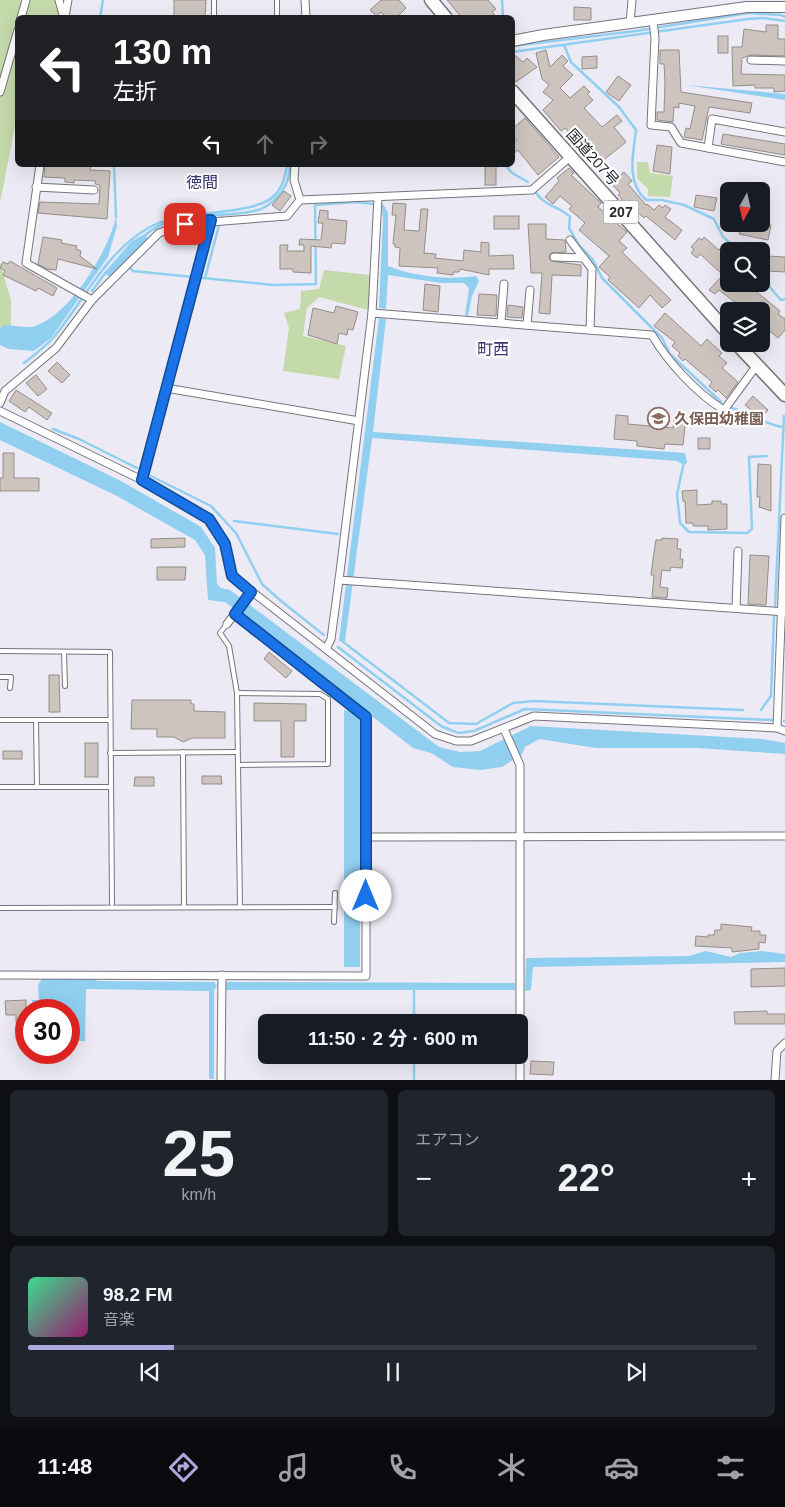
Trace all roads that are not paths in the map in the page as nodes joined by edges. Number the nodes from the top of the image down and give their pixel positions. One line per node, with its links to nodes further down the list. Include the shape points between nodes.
1 (26, 0): 10 (street)
2 (59, 0): 11 (street)
3 (68, 0): 12 (street)
4 (214, 0): 13 (lane)
5 (277, 0): 14 (lane)
6 (305, 0): 15 (street)
7 (431, 0): 16 (highway)
8 (632, 0): 18 (street)
9 (785, 8): 17 (street, via 747,7)
10 (22, 15)
11 (63, 15)
12 (65, 15)
13 (214, 15)
14 (277, 15)
15 (306, 15)
16 (444, 15)
17 (653, 21): 18 (street); 26 (street, via 651,125 671,127 680,143)
18 (630, 24): 20 (street)
19 (15, 40): 23 (street)
20 (515, 40)
21 (751, 60): 22 (street)
22 (785, 61)
23 (0, 92)
24 (515, 94): 27 (highway, 国道207号 / 207)
25 (785, 132): 26 (street, via 712,119)
26 (708, 148): 28 (street)
27 (571, 156): 33 (street, via 532,190); 44 (highway, 国道207号 / 207)
28 (785, 162)
29 (40, 167): 31 (street)
30 (294, 167): 34 (street)
31 (36, 187): 32 (street); 41 (street, via 26,263)
32 (94, 190)
33 (378, 197): 34 (street); 42 (street)
34 (300, 200): 35 (street, via 287,216)
35 (214, 220): 41 (street, via 185,224 159,233); 49 (street)
36 (570, 240): 38 (street)
37 (554, 256): 38 (street)
38 (584, 258): 46 (street, via 592,269)
39 (504, 284): 43 (street)
40 (530, 290): 45 (street)
41 (89, 298): 51 (street, via 56,348 5,391)
42 (376, 313): 43 (street); 53 (street)
43 (501, 322): 45 (street)
44 (720, 324)
45 (527, 325): 46 (street)
46 (590, 330): 48 (street, via 652,335 663,354 712,403 724,410)
47 (745, 352): 48 (highway)
48 (757, 366): 50 (highway)
49 (166, 388): 53 (street); 54 (street)
50 (785, 395)
51 (0, 403)
52 (0, 411): 54 (street)
53 (359, 421): 57 (street)
54 (142, 480): 58 (street, via 209,519 225,544 232,576)
55 (785, 518): 60 (street)
56 (738, 551): 59 (street)
57 (341, 580): 59 (street); 63 (street, via 331,639)
58 (250, 595): 61 (street); 63 (street)
59 (736, 608): 60 (street)
60 (782, 612): 73 (street)
61 (235, 614): 62 (street); 84 (street, via 366,717)
62 (227, 624): 69 (lane, via 220,633 229,646)
63 (326, 649): 74 (street, via 435,734 471,742)
64 (0, 651): 65 (lane)
65 (64, 652): 67 (lane); 72 (lane, via 110,652)
66 (0, 677): 68 (lane, via 10,677)
67 (65, 686)
68 (10, 688)
69 (236, 693): 77 (lane); 79 (lane, via 320,694 328,699 328,764)
70 (0, 720): 71 (lane)
71 (36, 720): 72 (lane); 81 (lane)
72 (110, 720): 78 (lane)
73 (777, 728): 74 (street, via 534,716); 75 (street)
74 (504, 730): 85 (street, via 520,765)
75 (785, 730)
76 (183, 752): 77 (lane); 78 (lane); 89 (lane)
77 (238, 752): 79 (lane)
78 (110, 753): 82 (lane)
79 (238, 765): 90 (lane)
80 (0, 787): 81 (lane)
81 (37, 787): 82 (lane)
82 (111, 787): 87 (lane)
83 (785, 836): 85 (street)
84 (366, 837): 85 (street); 94 (street, via 366,976)
85 (521, 838): 97 (street)
86 (335, 893): 88 (lane)
87 (112, 904)
88 (335, 906): 90 (lane); 92 (lane)
89 (184, 907): 90 (lane); 91 (lane)
90 (240, 907)
91 (0, 908)
92 (334, 922)
93 (0, 975): 94 (street)
94 (222, 975): 96 (street)
95 (785, 1044): 98 (street, via 777,1051)
96 (221, 1080)
97 (520, 1080)
98 (775, 1080)

